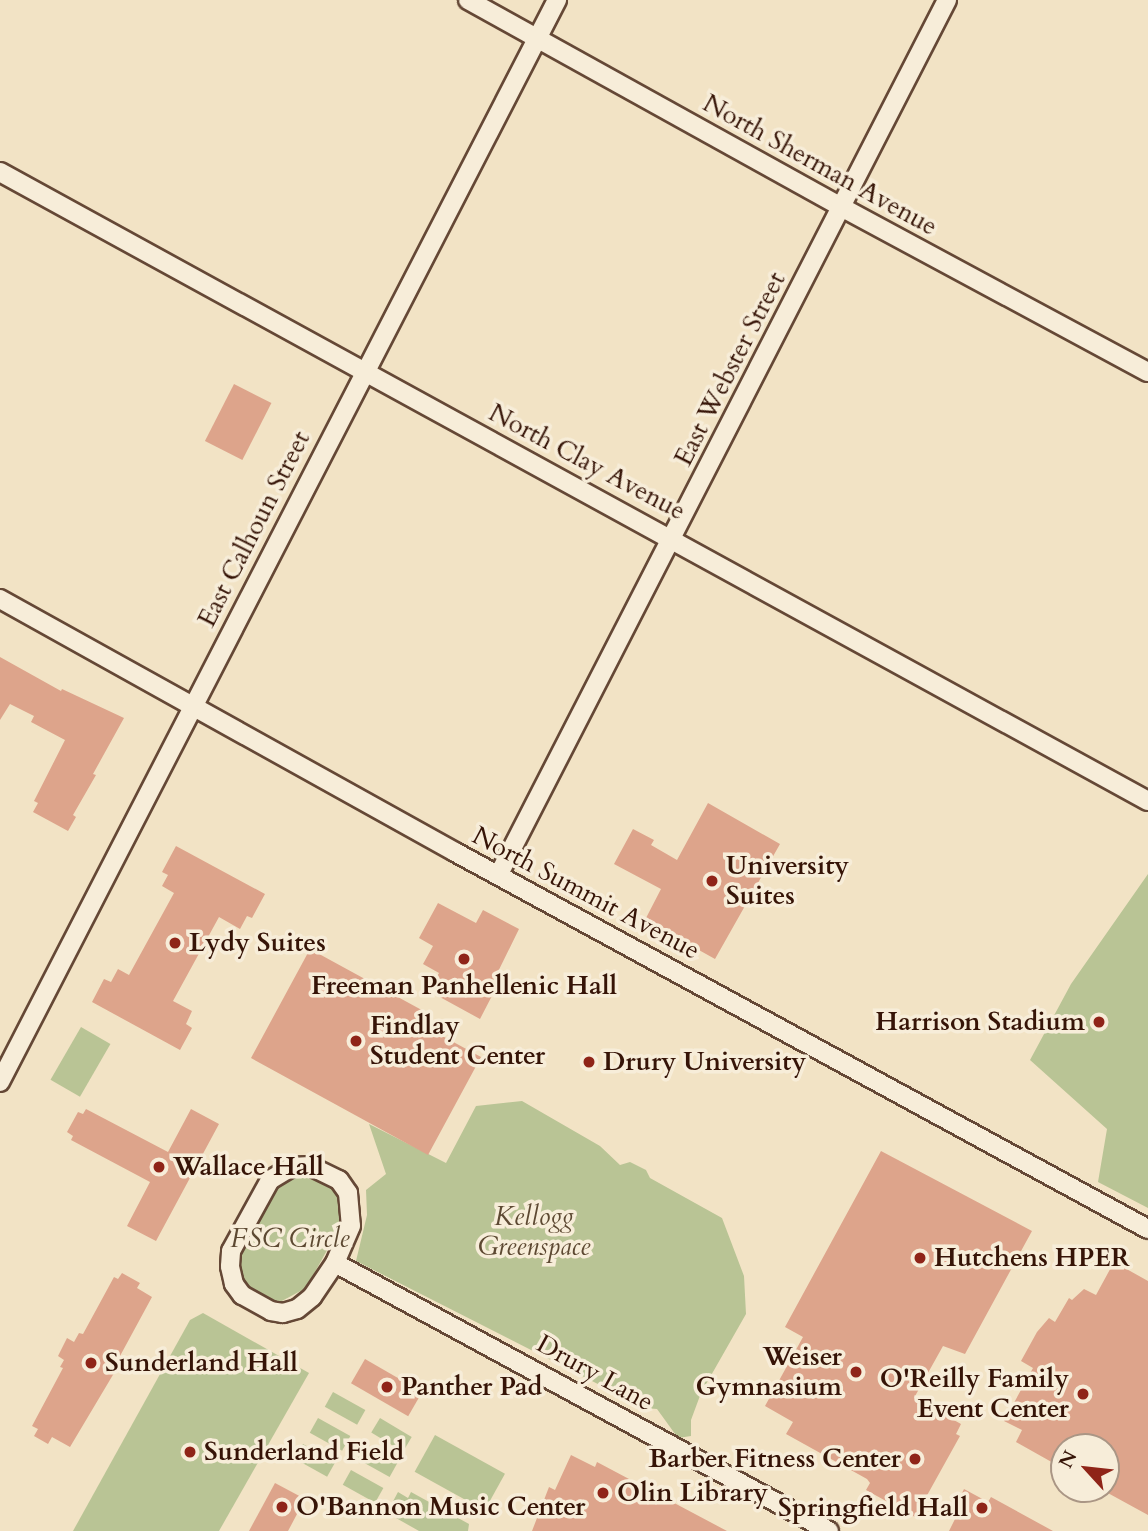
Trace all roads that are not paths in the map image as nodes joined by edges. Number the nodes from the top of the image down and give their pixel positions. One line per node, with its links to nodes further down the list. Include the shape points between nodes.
1 (468, 0): 4 (street, North Sherman Avenue)
2 (557, 0): 4 (street, East Calhoun Street)
3 (947, 0): 6 (street, East Webster Street)
4 (537, 38): 6 (street, North Sherman Avenue); 7 (street, East Calhoun Street)
5 (0, 172): 7 (street, North Clay Avenue)
6 (843, 208): 8 (street, North Sherman Avenue); 9 (street, East Webster Street)
7 (364, 372): 9 (street, North Clay Avenue); 11 (street, East Calhoun Street)
8 (1148, 372)
9 (672, 538): 12 (street, North Clay Avenue); 13 (street, East Webster Street)
10 (0, 599): 11 (street, North Summit Avenue)
11 (193, 706): 13 (street, North Summit Avenue); 14 (street, East Calhoun Street)
12 (1148, 801)
13 (499, 874): 15 (street, North Summit Avenue)
14 (1, 1080)
15 (1148, 1229)
16 (334, 1263): 16 (street, via 351,1226 348,1194 339,1180 310,1166 292,1167 270,1180 231,1251 234,1284 242,1294 283,1313 312,1297); 17 (street, Drury Lane)
17 (829, 1531)

